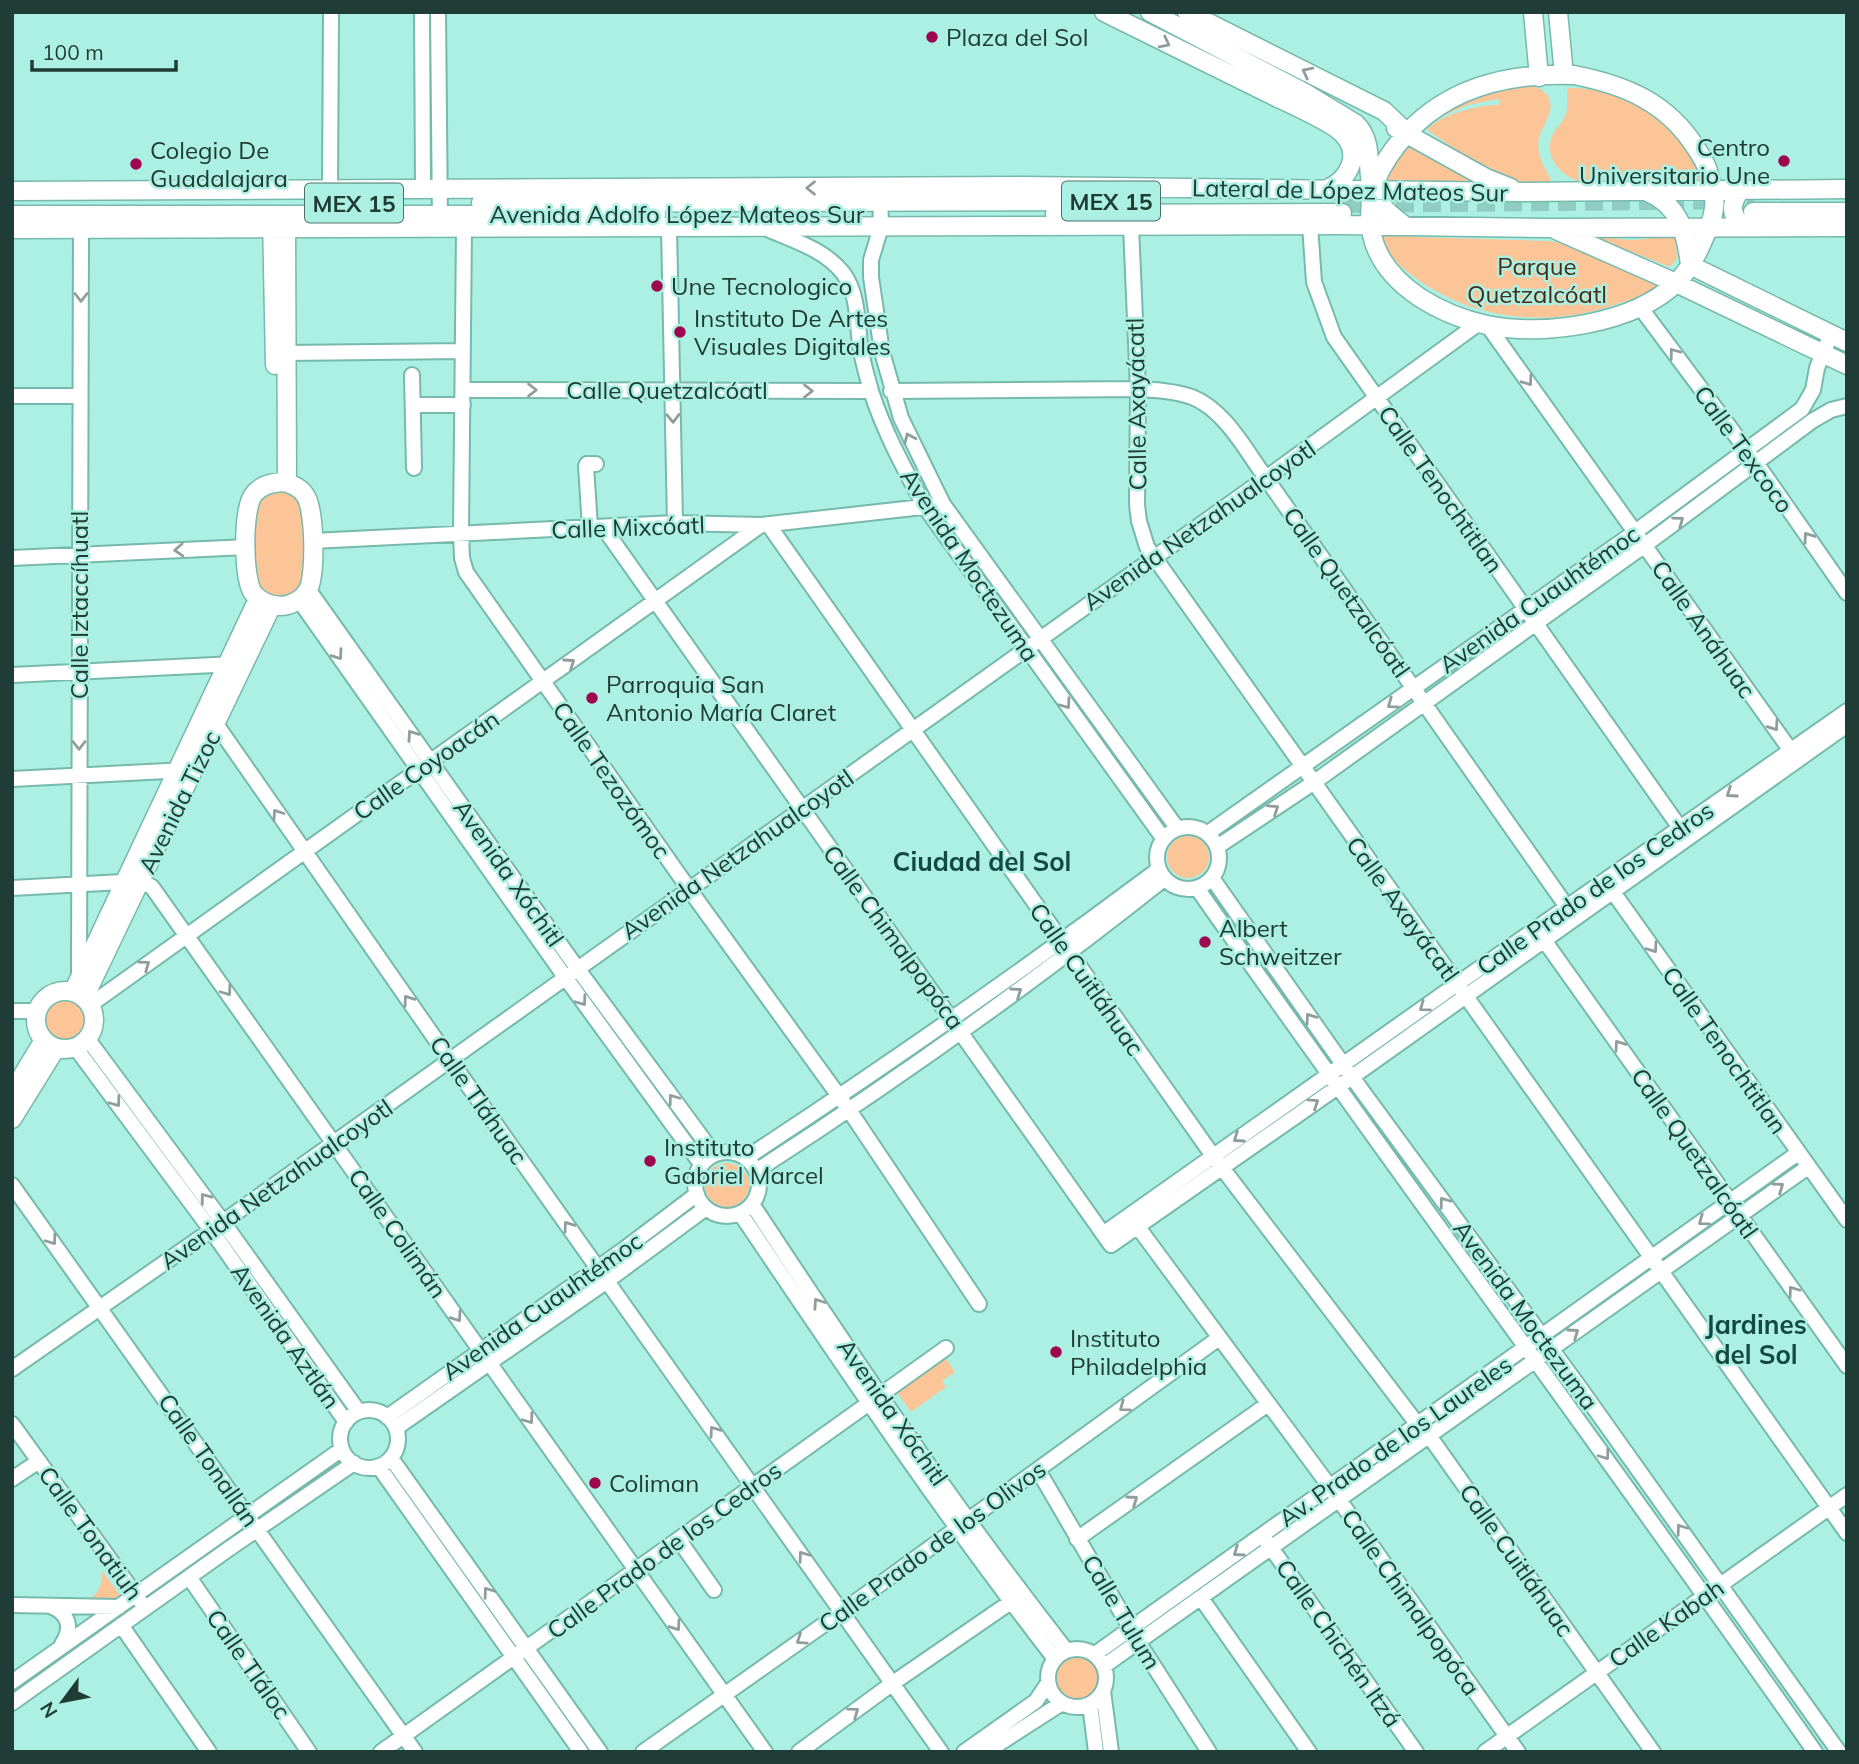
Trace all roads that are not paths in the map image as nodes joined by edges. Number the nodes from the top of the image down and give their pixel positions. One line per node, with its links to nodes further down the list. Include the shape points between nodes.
1 (331, 12): 19 (street)
2 (422, 12): 27 (street)
3 (438, 12): 27 (street)
4 (1104, 12): 10 (main road, one-way to 10)
5 (1150, 12): 8 (main road)
6 (1533, 12): 12 (main road)
7 (1558, 12): 11 (main road)
8 (1184, 20): 9 (main road); 16 (main road, one-way to 8, via 1384,111 1255,46)
9 (1242, 59): 10 (main road); 13 (main road)
10 (1215, 66): 14 (main road)
11 (1563, 67): 12 (main road); 22 (main road, via 1653,103 1689,137 1707,165)
12 (1539, 69): 16 (main road, via 1471,88 1439,104)
13 (1305, 93): 15 (main road); 16 (main road, via 1330,98)
14 (1305, 111): 15 (main road); 20 (main road, via 1340,132 1351,149 1346,177)
15 (1347, 118): 17 (main road, via 1365,137)
16 (1406, 133): 17 (main road); 23 (main road, via 1486,178)
17 (1372, 189): 23 (main road, Lateral de López Mateos Sur); 30 (main road, Lateral de López Mateos Sur); 35 (main road); 38 (main road)
18 (1847, 189): 29 (main road, Lateral de López Mateos Sur)
19 (330, 190): 27 (main road, Lateral de López Mateos Sur); 31 (main road, Lateral de López Mateos Sur)
20 (1325, 190): 28 (main road, Lateral de López Mateos Sur, via 1024,186); 30 (main road, Lateral de López Mateos Sur)
21 (12, 191): 31 (main road, Lateral de López Mateos Sur)
22 (1713, 191): 24 (main road, Lateral de López Mateos Sur); 29 (main road, Lateral de López Mateos Sur); 41 (main road, via 1715,206)
23 (1522, 192): 24 (main road, Lateral de López Mateos Sur)
24 (1647, 192): 40 (main road, via 1670,206)
25 (1847, 200): 29 (main road)
26 (12, 204): 31 (main road, Avenida Adolfo López Mateos Sur / MEX 15)
27 (436, 205): 28 (main road, Avenida Adolfo López Mateos Sur / MEX 15); 31 (main road, Avenida Adolfo López Mateos Sur / MEX 15); 46 (main road, Lateral de López Mateos Sur)
28 (880, 207): 30 (main road, Avenida Adolfo López Mateos Sur / MEX 15); 36 (main road, Lateral de López Mateos Sur); 37 (main road, Lateral de López Mateos Sur); 64 (street, Avenida Moctezuma, via 871,277)
29 (1749, 207): 32 (main road); 41 (main road, Lateral de López Mateos Sur); 42 (main road, Lateral de López Mateos Sur)
30 (1346, 208): 34 (main road, Lateral de López Mateos Sur); 35 (main road, Lateral de López Mateos Sur)
31 (279, 209): 33 (main road, Avenida Adolfo López Mateos Sur / MEX 15); 45 (main road, Lateral de López Mateos Sur); 52 (main road)
32 (1847, 212)
33 (12, 215)
34 (1310, 225): 37 (main road, Lateral de López Mateos Sur); 67 (street, Calle Tenochtitlan, via 1314,282 1325,319)
35 (1370, 225): 38 (main road, Lateral de López Mateos Sur); 50 (main road, via 1381,259 1392,274 1408,289)
36 (761, 226): 39 (main road, Lateral de López Mateos Sur); 63 (street, Avenida Moctezuma, via 830,259 849,282)
37 (1131, 226): 60 (street, Calle Axayácatl)
38 (1405, 226): 43 (main road, Lateral de López Mateos Sur)
39 (669, 227): 46 (main road, Lateral de López Mateos Sur); 62 (street)
40 (1684, 227): 41 (main road, Lateral de López Mateos Sur); 43 (main road, Lateral de López Mateos Sur); 47 (main road)
41 (1709, 227): 47 (main road)
42 (1847, 227)
43 (1550, 228): 48 (main road)
44 (12, 229): 45 (main road, Lateral de López Mateos Sur)
45 (81, 229): 66 (street, Calle Iztaccíhuatl, one-way to 66)
46 (464, 229): 55 (street, Calle Tezozómoc)
47 (1690, 265): 48 (main road); 54 (main road)
48 (1676, 283): 49 (main road); 57 (main road)
49 (1640, 307): 51 (main road, via 1566,327 1533,330); 71 (street, Calle Texcoco, one-way to 49)
50 (1453, 315): 51 (main road); 53 (street)
51 (1484, 325): 53 (street, Avenida Netzahualcoyotl); 82 (street, Calle Anáhuac, one-way to 82)
52 (280, 333): 56 (main road); 76 (main road)
53 (1461, 337): 67 (street, Avenida Netzahualcoyotl)
54 (1839, 338): 57 (street, Avenida Cuauhtémoc)
55 (464, 351): 56 (street); 61 (street, Calle Tezozómoc)
56 (286, 353): 76 (main road)
57 (1822, 354): 58 (main road); 71 (street, Avenida Cuauhtémoc, via 1807,403)
58 (1847, 365)
59 (412, 375): 68 (street)
60 (1138, 389): 64 (street, Calle Quetzalcóatl); 75 (street, Calle Quetzalcóatl, via 1169,391 1205,404 1224,421); 88 (street, Calle Axayácatl, via 1138,513)
61 (464, 390): 62 (street, Calle Quetzalcóatl, one-way to 62); 69 (street, Calle Tezozómoc)
62 (673, 390): 63 (street, Calle Quetzalcóatl, one-way to 63); 79 (street, one-way to 79)
63 (871, 391): 78 (street, Avenida Moctezuma, via 899,460)
64 (891, 391): 77 (street, Avenida Moctezuma, one-way to 64)
65 (12, 396): 66 (street)
66 (80, 396): 87 (street, Calle Iztaccíhuatl)
67 (1377, 397): 75 (street, Avenida Netzahualcoyotl); 94 (street, Calle Tenochtitlan)
68 (414, 405): 69 (street); 74 (street)
69 (463, 405): 83 (street, Calle Tezozómoc)
70 (1847, 406): 73 (street, Avenida Cuauhtémoc, via 1812,421)
71 (1747, 451): 73 (street, Calle Texcoco); 82 (street, Avenida Cuauhtémoc)
72 (596, 464): 81 (street, via 586,466)
73 (1757, 464): 85 (street, Avenida Cuauhtémoc, one-way to 73); 90 (street, Calle Texcoco, one-way to 73)
74 (414, 468)
75 (1266, 478): 88 (street, Avenida Netzahualcoyotl); 102 (street, Calle Quetzalcóatl)
76 (282, 483): 84 (main road, via 304,493 309,502); 86 (main road, via 262,487 248,504)
77 (943, 504): 78 (street, Calle Mixcóatl); 96 (street, Avenida Moctezuma)
78 (925, 507): 80 (street, Calle Mixcóatl); 97 (street, Avenida Moctezuma)
79 (675, 523): 80 (street, Calle Mixcóatl); 81 (street, Calle Mixcóatl)
80 (765, 524): 93 (street, Calle Coyoacán); 107 (street, Calle Cuitláhuac)
81 (596, 527): 83 (street, Calle Mixcóatl); 93 (street, Calle Chimalpopóca)
82 (1635, 532): 85 (street, Calle Anáhuac); 94 (street, Avenida Cuauhtémoc)
83 (461, 533): 84 (street, Calle Mixcóatl); 101 (street, Calle Tezozómoc, via 462,558 470,580)
84 (312, 541): 91 (main road, via 312,580)
85 (1645, 545): 95 (street, Avenida Cuauhtémoc); 108 (street, Calle Anáhuac, one-way to 108)
86 (247, 547): 87 (street, one-way to 87); 92 (main road, via 248,583)
87 (79, 555): 89 (street); 99 (street, Calle Iztaccíhuatl)
88 (1153, 557): 96 (street, Avenida Netzahualcoyotl); 110 (street, Calle Axayácatl)
89 (12, 558)
90 (1847, 593)
91 (303, 594): 92 (main road, via 291,604); 109 (street, Avenida Xóchitl)
92 (265, 602): 98 (main road, Avenida Tizoc)
93 (655, 603): 101 (street, Calle Coyoacán, one-way to 93); 115 (street, Calle Chimalpopóca)
94 (1525, 609): 95 (street, Calle Tenochtitlan); 102 (street, Avenida Cuauhtémoc)
95 (1535, 623): 103 (street, Avenida Cuauhtémoc); 118 (street, Calle Tenochtitlan)
96 (1040, 638): 97 (street, Avenida Netzahualcoyotl); 116 (street, Avenida Moctezuma)
97 (1026, 648): 107 (street, Avenida Netzahualcoyotl); 119 (street, Avenida Moctezuma, one-way to 119)
98 (236, 664): 99 (street); 105 (main road, Avenida Tizoc)
99 (79, 672): 100 (street); 112 (street, Calle Iztaccíhuatl, one-way to 112)
100 (12, 676)
101 (542, 682): 109 (street, Calle Coyoacán); 129 (street, Calle Tezozómoc)
102 (1415, 688): 103 (street, Calle Quetzalcóatl); 110 (street, Avenida Cuauhtémoc, one-way to 110)
103 (1424, 702): 114 (street, Avenida Cuauhtémoc); 131 (street, Calle Quetzalcóatl)
104 (1847, 711): 108 (street, Calle Prado de los Cedros)
105 (209, 722): 111 (main road, Avenida Tizoc); 121 (street, Calle Tláhuac, one-way to 105)
106 (1847, 725): 108 (street, Calle Prado de los Cedros)
107 (912, 730): 115 (street, Avenida Netzahualcoyotl); 134 (street, Calle Cuitláhuac)
108 (1795, 756): 118 (street, Calle Prado de los Cedros)
109 (425, 766): 121 (street, Calle Coyoacán); 136 (street, Avenida Xóchitl)
110 (1302, 768): 114 (street, Calle Axayácatl); 117 (street, Avenida Cuauhtémoc)
111 (186, 770): 112 (street); 125 (main road, Avenida Tizoc)
112 (79, 776): 113 (street); 126 (street, Calle Iztaccíhuatl)
113 (12, 779)
114 (1313, 783): 120 (street, Avenida Cuauhtémoc, one-way to 114); 137 (street, Calle Axayácatl)
115 (802, 808): 129 (street, Avenida Netzahualcoyotl); 142 (street, Calle Chimalpopóca)
116 (1177, 828): 117 (street, via 1196,828); 119 (street)
117 (1208, 834): 120 (street)
118 (1684, 834): 124 (street, Calle Prado de los Cedros); 130 (street, Calle Prado de los Cedros)
119 (1163, 838): 122 (street, via 1157,851)
120 (1217, 847): 123 (street, via 1219,864)
121 (304, 852): 132 (street, Calle Coyoacán); 146 (street, Calle Tláhuac, one-way to 121)
122 (1162, 874): 128 (street, via 1179,888); 134 (street); 135 (street)
123 (1212, 878): 128 (street); 147 (street, Avenida Moctezuma, one-way to 123)
124 (1604, 880): 130 (street, Calle Tenochtitlan); 131 (street, Calle Prado de los Cedros)
125 (133, 882): 126 (street); 132 (street, Calle Colimán, via 152,887); 138 (main road, Avenida Tizoc)
126 (78, 884): 127 (street); 138 (street, Calle Iztaccíhuatl)
127 (12, 888)
128 (1197, 888): 148 (street, Avenida Moctezuma)
129 (689, 889): 136 (street, Avenida Netzahualcoyotl); 152 (street, Calle Tezozómoc)
130 (1613, 893): 133 (street, Calle Prado de los Cedros); 156 (street, Calle Tenochtitlan, one-way to 156)
131 (1567, 907): 137 (street, Calle Prado de los Cedros)
132 (187, 935): 138 (street, Calle Coyoacán, one-way to 132); 155 (street, Calle Colimán, one-way to 155)
133 (1544, 940): 139 (street, Calle Prado de los Cedros); 165 (street, Calle Quetzalcóatl, one-way to 133)
134 (1061, 941): 135 (street, Calle Cuitláhuac); 142 (street)
135 (1070, 954): 143 (street, one-way to 135); 159 (street, Calle Cuitláhuac)
136 (571, 973): 146 (street, Avenida Netzahualcoyotl); 157 (street, Avenida Xóchitl, one-way to 136); 160 (street, Avenida Xóchitl, one-way to 160)
137 (1457, 984): 139 (street, Calle Axayácatl); 147 (street, Calle Prado de los Cedros, one-way to 147)
138 (81, 994): 141 (main road, via 60,991 48,996); 144 (main road, via 93,1026)
139 (1466, 997): 149 (street, Calle Prado de los Cedros); 174 (street, Calle Axayácatl)
140 (12, 1010): 141 (street)
141 (37, 1011): 145 (main road, via 38,1029)
142 (952, 1017): 143 (street, Calle Chimalpopóca); 152 (street)
143 (961, 1031): 153 (street); 173 (street, Calle Chimalpopóca)
144 (81, 1043): 145 (main road); 172 (street, Avenida Aztlán)
145 (50, 1044): 151 (main road); 154 (main road)
146 (450, 1059): 155 (street, Avenida Netzahualcoyotl); 175 (street, Calle Tláhuac, one-way to 146)
147 (1343, 1065): 148 (street, Calle Prado de los Cedros); 149 (street, Avenida Moctezuma)
148 (1328, 1075): 150 (street, Avenida Moctezuma); 159 (street, Calle Prado de los Cedros, one-way to 159)
149 (1352, 1077): 150 (street, Calle Prado de los Cedros); 180 (street, Avenida Moctezuma, one-way to 149)
150 (1337, 1087): 159 (street, Calle Prado de los Cedros, one-way to 150); 182 (street, Avenida Moctezuma)
151 (12, 1093)
152 (839, 1096): 153 (street, Calle Tezozómoc); 158 (street)
153 (849, 1110): 162 (street); 178 (street, Calle Tezozómoc)
154 (12, 1119)
155 (335, 1142): 172 (street, Avenida Netzahualcoyotl); 185 (street, Calle Colimán, one-way to 185)
156 (1798, 1153): 161 (street, Calle Tenochtitlan); 165 (street, Av. Prado de los Laureles)
157 (713, 1154): 158 (street, via 730,1152); 160 (street)
158 (746, 1158): 162 (street)
159 (1217, 1161): 171 (street, Calle Prado de los Cedros); 195 (street, Calle Cuitláhuac)
160 (701, 1164): 164 (street, via 696,1175)
161 (1808, 1167): 169 (street, Av. Prado de los Laureles, one-way to 161); 170 (street, Calle Tenochtitlan)
162 (756, 1171): 166 (street, via 758,1188)
163 (12, 1185): 179 (street, Calle Tonallán, one-way to 179)
164 (697, 1194): 167 (street); 175 (street, Avenida Cuauhtémoc)
165 (1729, 1202): 169 (street, Calle Quetzalcóatl); 174 (street, Av. Prado de los Laureles, one-way to 174)
166 (752, 1204): 168 (street); 189 (street, Avenida Xóchitl, one-way to 166)
167 (706, 1208): 168 (street, via 718,1214); 177 (street, Avenida Cuauhtémoc)
168 (740, 1213): 189 (street, Avenida Xóchitl)
169 (1739, 1216): 176 (street, Av. Prado de los Laureles); 187 (street, Calle Quetzalcóatl, one-way to 169)
170 (1847, 1220)
171 (1133, 1221): 173 (street, Calle Prado de los Cedros); 181 (street, Calle Chimalpopóca)
172 (217, 1226): 179 (street, Avenida Netzahualcoyotl); 191 (street, Avenida Aztlán); 192 (street, Avenida Aztlán)
173 (1107, 1240)
174 (1652, 1257): 176 (street, Calle Axayácatl); 180 (street, Av. Prado de los Laureles)
175 (598, 1268): 177 (street, Calle Tláhuac); 185 (street, Avenida Cuauhtémoc)
176 (1661, 1271): 184 (street, Av. Prado de los Laureles, one-way to 176); 207 (street, Calle Axayácatl)
177 (607, 1281): 185 (street, Avenida Cuauhtémoc); 203 (street, Calle Tláhuac, one-way to 177)
178 (979, 1304)
179 (102, 1308): 188 (street, Avenida Netzahualcoyotl); 208 (street, Calle Tonallán)
180 (1542, 1336): 182 (street, Av. Prado de los Laureles); 184 (street, Avenida Moctezuma)
181 (1219, 1338): 190 (street, Calle Chimalpopóca); 201 (street, Calle Prado de los Olivos, one-way to 201)
182 (1527, 1347): 186 (street, Avenida Moctezuma); 195 (street, Av. Prado de los Laureles)
183 (946, 1348): 189 (street, Calle Prado de los Cedros)
184 (1552, 1349): 186 (street, Av. Prado de los Laureles); 217 (street, Avenida Moctezuma, one-way to 184)
185 (485, 1357): 193 (street, Avenida Cuauhtémoc); 215 (street, Calle Colimán, one-way to 215)
186 (1536, 1360): 196 (street, Av. Prado de los Laureles); 220 (street, Avenida Moctezuma, one-way to 220)
187 (1847, 1366)
188 (12, 1369)
189 (874, 1399): 203 (street, Calle Prado de los Cedros); 209 (street, Avenida Xóchitl)
190 (1268, 1404): 204 (street, Calle Chimalpopóca); 212 (street, one-way to 190)
191 (359, 1412): 192 (street); 193 (street, via 373,1411)
192 (346, 1422): 197 (street, via 340,1438)
193 (391, 1423): 199 (street, via 398,1444)
194 (12, 1424): 198 (street, Calle Tonatiuh)
195 (1418, 1425): 204 (street, Av. Prado de los Laureles)
196 (1430, 1437): 206 (street, Av. Prado de los Laureles); 237 (street, Calle Cuitláhuac)
197 (342, 1450): 200 (street); 208 (street)
198 (39, 1461): 202 (street); 219 (street, Calle Tonatiuh)
199 (385, 1462): 200 (street, via 369,1468); 231 (street, one-way to 199); 235 (street)
200 (354, 1464): 208 (street)
201 (1038, 1470): 209 (street, Calle Prado de los Olivos); 212 (street, Calle Tulum)
202 (12, 1479)
203 (754, 1487): 213 (street, Calle Prado de los Cedros); 227 (street, Calle Tláhuac, one-way to 203)
204 (1329, 1487): 206 (street, Calle Chimalpopóca); 211 (street, Av. Prado de los Laureles)
205 (1847, 1494): 207 (street, Calle Kabah)
206 (1339, 1501): 214 (street, Av. Prado de los Laureles); 247 (street, Calle Chimalpopóca)
207 (1829, 1507): 210 (street, Calle Axayácatl); 217 (street, Calle Kabah)
208 (254, 1523): 216 (street); 219 (street); 246 (street, Calle Tonallán)
209 (964, 1524): 221 (street, Avenida Xóchitl); 227 (street, Calle Prado de los Olivos)
210 (1847, 1533)
211 (1262, 1535): 214 (street, Calle Chichén Itzá); 229 (street, Av. Prado de los Laureles, one-way to 229)
212 (1077, 1539): 229 (street, Calle Tulum)
213 (679, 1540): 215 (street, Calle Prado de los Cedros); 218 (street)
214 (1272, 1549): 222 (street, Av. Prado de los Laureles); 264 (street, Calle Chichén Itzá)
215 (637, 1570): 231 (street, Calle Prado de los Cedros); 242 (street, Calle Colimán, one-way to 242)
216 (189, 1577): 226 (street); 249 (street, Calle Tláloc)
217 (1721, 1585): 220 (street, Calle Kabah); 269 (street, Avenida Moctezuma)
218 (713, 1590)
219 (135, 1594): 225 (street); 226 (street, Calle Tonatiuh)
220 (1706, 1595): 237 (street, Calle Kabah); 268 (street, Avenida Moctezuma)
221 (1017, 1598): 234 (street, Avenida Xóchitl); 239 (street)
222 (1201, 1598): 230 (street, Av. Prado de los Laureles); 263 (street)
223 (12, 1605): 224 (street)
224 (45, 1605): 225 (street); 232 (street, via 60,1610 69,1625)
225 (116, 1607): 226 (street); 232 (street)
226 (145, 1608): 228 (street)
227 (843, 1611): 239 (street, Calle Tláhuac); 242 (street, Calle Prado de los Olivos, one-way to 242)
228 (121, 1625): 243 (street); 248 (street)
229 (1131, 1629): 230 (street, Calle Tulum); 233 (street, Av. Prado de los Laureles)
230 (1139, 1643): 236 (street, Av. Prado de los Laureles); 262 (street, Calle Tulum)
231 (527, 1648): 235 (street, Calle Prado de los Cedros); 253 (street)
232 (58, 1649): 238 (street)
233 (1095, 1654): 234 (street, via 1078,1648); 236 (street)
234 (1060, 1655): 240 (street, via 1049,1668)
235 (514, 1658): 246 (street, Calle Prado de los Cedros); 252 (street)
236 (1104, 1667): 241 (street)
237 (1597, 1672): 247 (street, Calle Kabah); 267 (street, Calle Cuitláhuac)
238 (12, 1682)
239 (893, 1682): 256 (street, one-way to 239); 257 (street, Calle Tláhuac)
240 (1048, 1683): 244 (street); 258 (street, via 1036,1701)
241 (1103, 1691): 245 (street); 261 (street)
242 (724, 1693): 254 (street, Calle Prado de los Olivos); 255 (street, Calle Colimán)
243 (12, 1703)
244 (1062, 1703): 245 (street, via 1073,1707); 259 (street)
245 (1090, 1704): 260 (street)
246 (404, 1736): 250 (street, Calle Prado de los Cedros); 251 (street, Calle Tonallán)
247 (1507, 1737): 265 (street, Calle Kabah); 266 (street, Calle Chimalpopóca)
248 (209, 1752)
249 (309, 1752)
250 (382, 1752)
251 (415, 1752)
252 (581, 1752)
253 (600, 1752)
254 (643, 1752)
255 (765, 1752)
256 (799, 1752)
257 (941, 1752)
258 (964, 1752)
259 (986, 1752)
260 (1096, 1752)
261 (1111, 1752)
262 (1209, 1752)
263 (1309, 1752)
264 (1416, 1752)
265 (1485, 1752)
266 (1518, 1752)
267 (1653, 1752)
268 (1815, 1752)
269 (1839, 1752)

